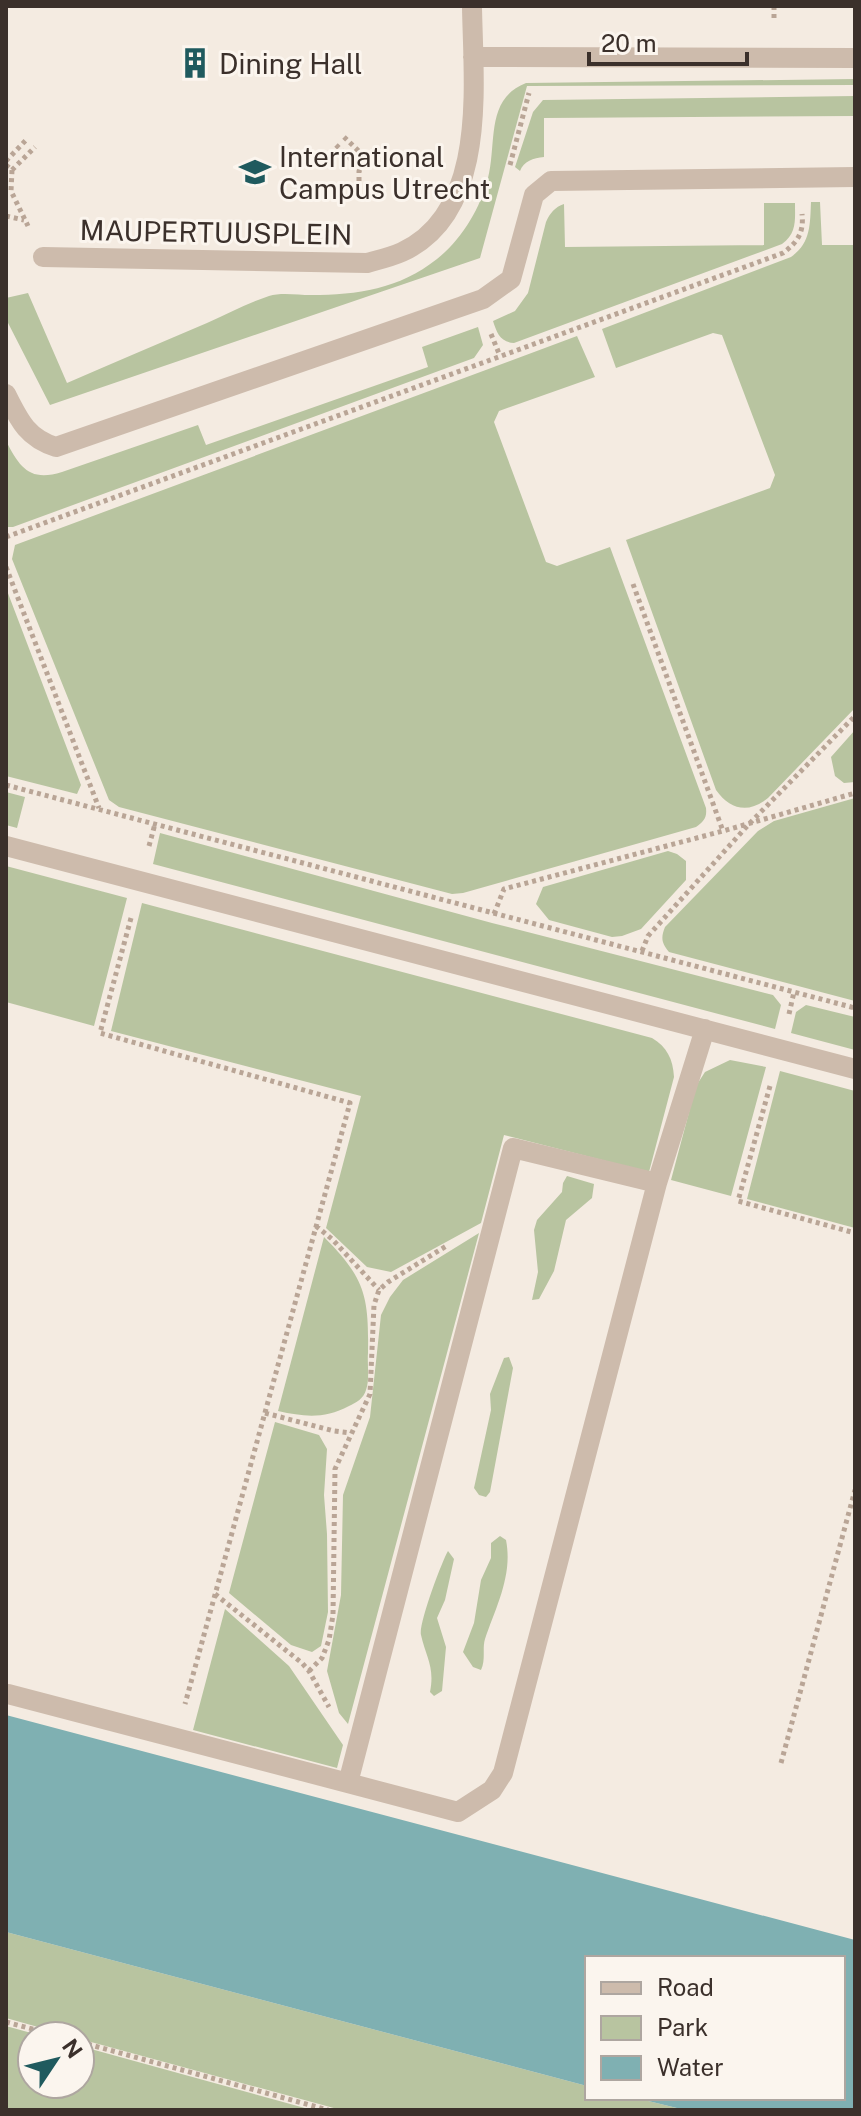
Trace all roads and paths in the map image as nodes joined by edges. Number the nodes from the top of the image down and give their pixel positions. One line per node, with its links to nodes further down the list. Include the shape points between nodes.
1 (472, 6): 2 (street, MAUPERTUUSPLEIN)
2 (473, 57): 3 (street); 21 (street, MAUPERTUUSPLEIN, via 473,134 464,176 448,209 425,236 403,251 367,263)
3 (855, 58)
4 (530, 91): 16 (path)
5 (344, 137): 9 (path)
6 (27, 139): 11 (path)
7 (336, 145): 12 (path)
8 (35, 147): 13 (path)
9 (368, 160): 10 (path); 12 (path)
10 (388, 160)
11 (6, 163): 13 (path)
12 (360, 168): 17 (path)
13 (12, 170): 18 (path)
14 (800, 177): 15 (street); 22 (street, via 551,181 534,195 511,279 483,299 56,447 38,441); 23 (path, via 803,227 796,244 783,253)
15 (855, 177)
16 (507, 178)
17 (359, 189)
18 (11, 191)
19 (6, 216): 20 (path)
20 (25, 220)
21 (43, 257)
22 (6, 394)
23 (6, 537)
24 (6, 567): 29 (path)
25 (633, 584): 32 (path)
26 (855, 716): 31 (path)
27 (6, 785): 29 (path)
28 (855, 793): 31 (path)
29 (99, 809): 30 (path)
30 (155, 824): 34 (path); 35 (path)
31 (749, 824): 32 (path); 36 (path, via 648,936)
32 (723, 831): 35 (path, via 504,889)
33 (6, 846): 34 (street)
34 (141, 882): 39 (street); 44 (path, via 100,1033 350,1103)
35 (494, 914): 36 (path)
36 (641, 952): 37 (path)
37 (794, 992): 38 (path); 40 (path)
38 (855, 1008)
39 (705, 1029): 40 (street); 42 (street)
40 (780, 1049): 41 (street); 45 (path, via 738,1201)
41 (855, 1069)
42 (657, 1183): 43 (street, via 513,1148); 56 (street, via 503,1773 492,1790 458,1812)
43 (494, 1223): 46 (path, via 443,1248); 54 (street)
44 (316, 1226): 46 (path); 47 (path)
45 (855, 1233)
46 (379, 1290): 48 (path, via 370,1394)
47 (265, 1413): 48 (path); 50 (path)
48 (350, 1433): 51 (path, via 335,1469 329,1640)
49 (855, 1490): 55 (path)
50 (215, 1594): 51 (path); 53 (path)
51 (309, 1671): 54 (path, via 332,1713)
52 (8, 1694): 53 (street)
53 (175, 1738): 56 (street)
54 (359, 1738): 56 (street)
55 (781, 1763)
56 (348, 1783)
57 (96, 2046): 58 (path)
58 (328, 2110)

